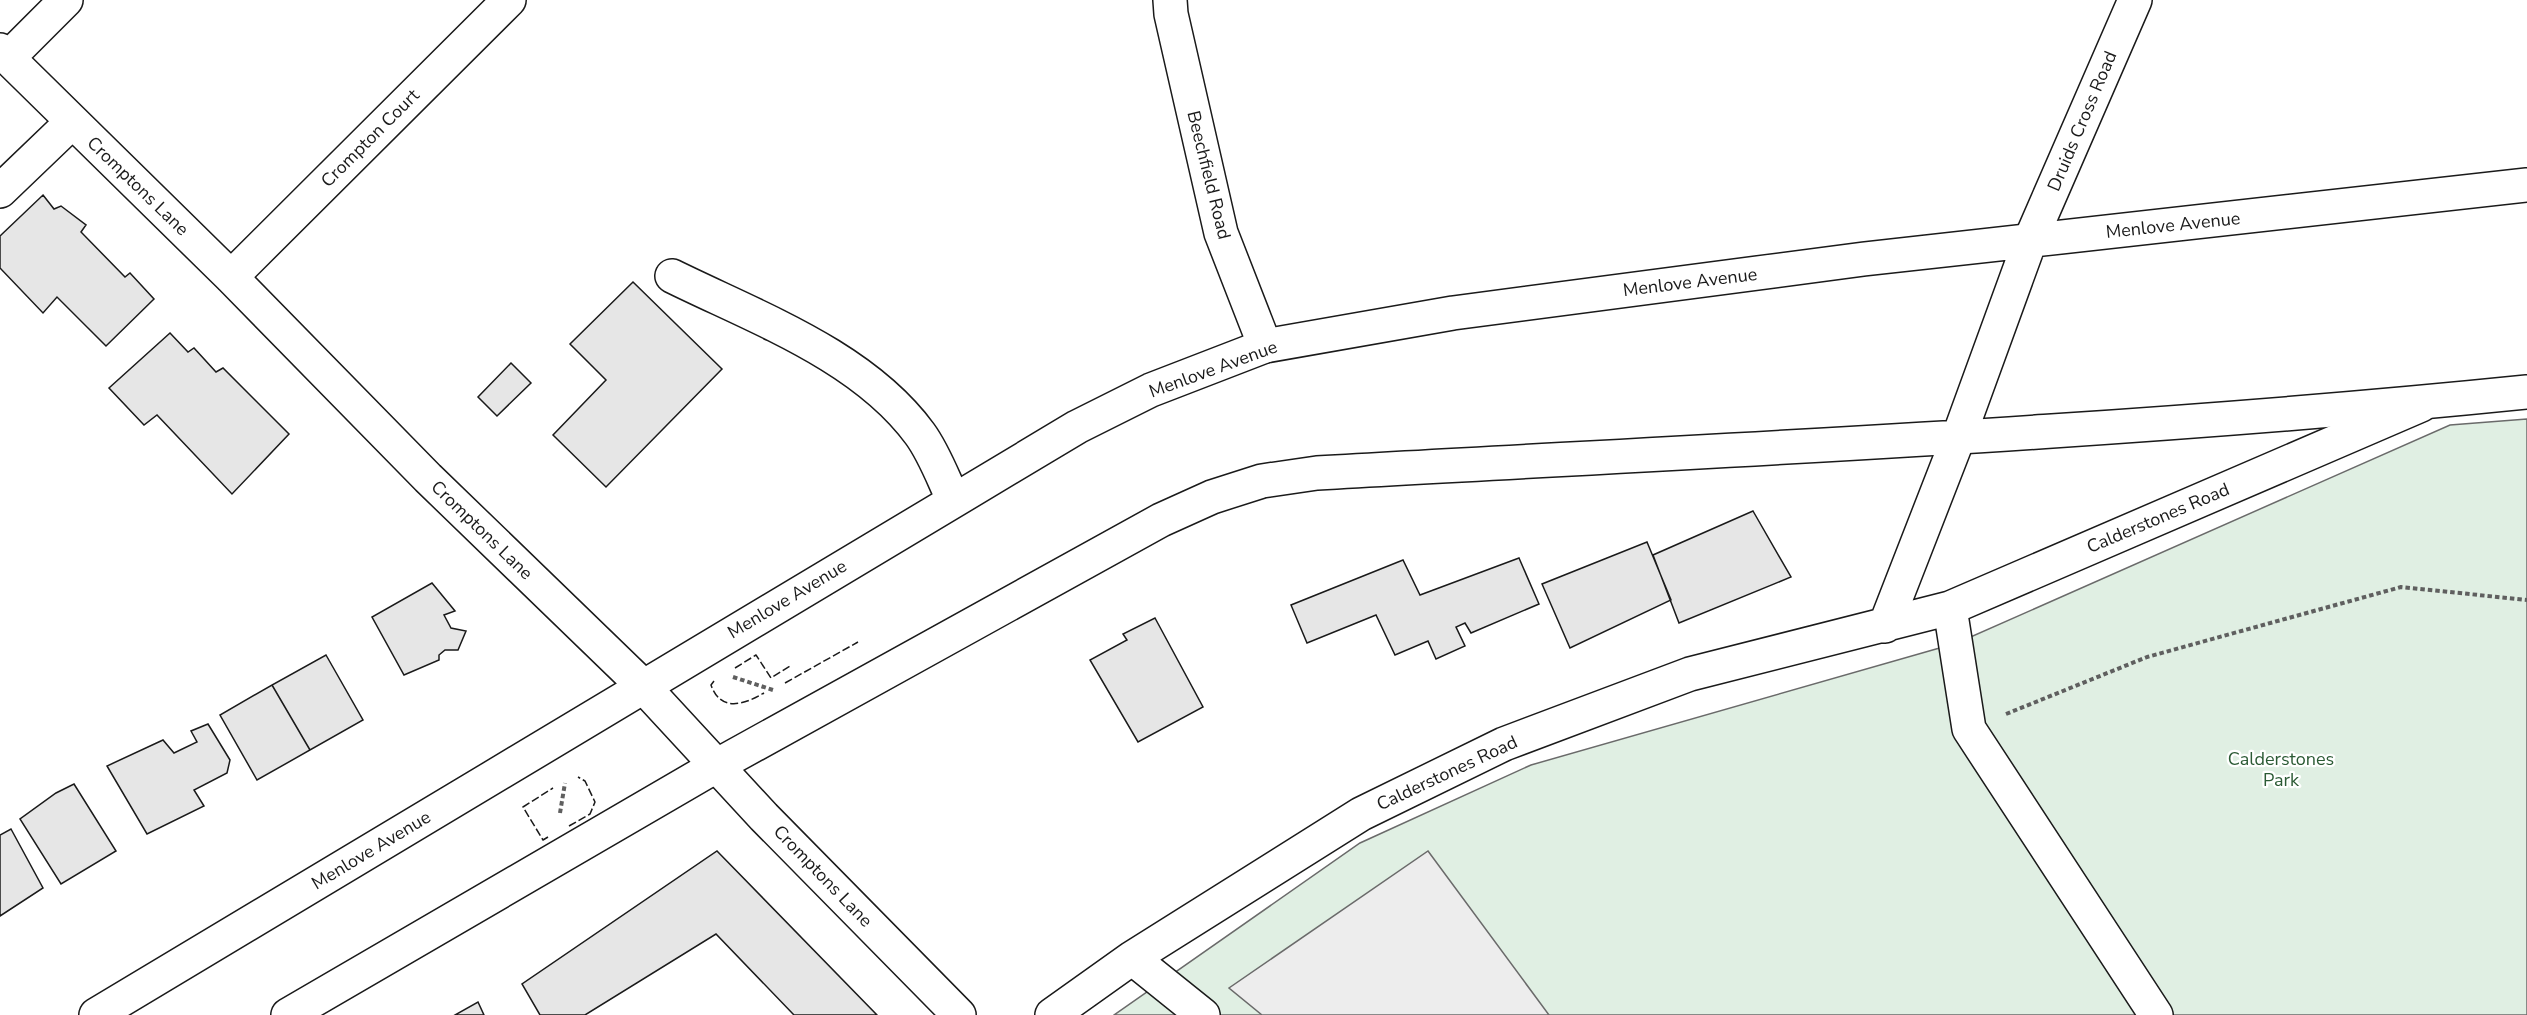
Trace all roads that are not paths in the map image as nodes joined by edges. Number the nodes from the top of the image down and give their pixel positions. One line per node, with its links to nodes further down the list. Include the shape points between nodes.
1 (66, 0): 5 (main road)
2 (509, 0): 11 (main road, Crompton Court)
3 (1170, 0): 12 (main road, Beechfield Road, via 1221,233)
4 (2129, 2): 9 (main road, Druids Cross Road)
5 (4, 54): 6 (main road, Cromptons Lane)
6 (72, 122): 8 (main road); 11 (main road, Cromptons Lane)
7 (2527, 185): 9 (main road, Menlove Avenue)
8 (0, 191)
9 (2030, 241): 12 (main road, Menlove Avenue, via 1453,313); 15 (main road, Druids Cross Road)
10 (672, 276): 16 (main road, via 824,352 877,386 921,435)
11 (231, 277): 19 (main road, Cromptons Lane, via 428,478)
12 (1265, 346): 16 (main road, Menlove Avenue, via 1151,390 1077,427)
13 (2527, 392): 14 (main road)
14 (2428, 402): 15 (main road); 17 (main road, Calderstones Road)
15 (1959, 436): 18 (main road); 20 (main road, via 1317,473 1262,481 1212,497 1161,520)
16 (954, 499): 19 (main road, Menlove Avenue)
17 (1950, 608): 18 (main road, Calderstones Road); 27 (main road, via 1969,729)
18 (1885, 626): 21 (main road, Calderstones Road, via 1690,674 1504,744 1361,814)
19 (643, 686): 20 (main road, Cromptons Lane); 22 (main road, Menlove Avenue)
20 (716, 766): 23 (main road); 24 (main road, Cromptons Lane)
21 (1132, 958): 25 (main road, Calderstones Road); 26 (main road)
22 (96, 1015)
23 (288, 1015)
24 (959, 1015)
25 (1052, 1015)
26 (1203, 1015)
27 (2156, 1015)

